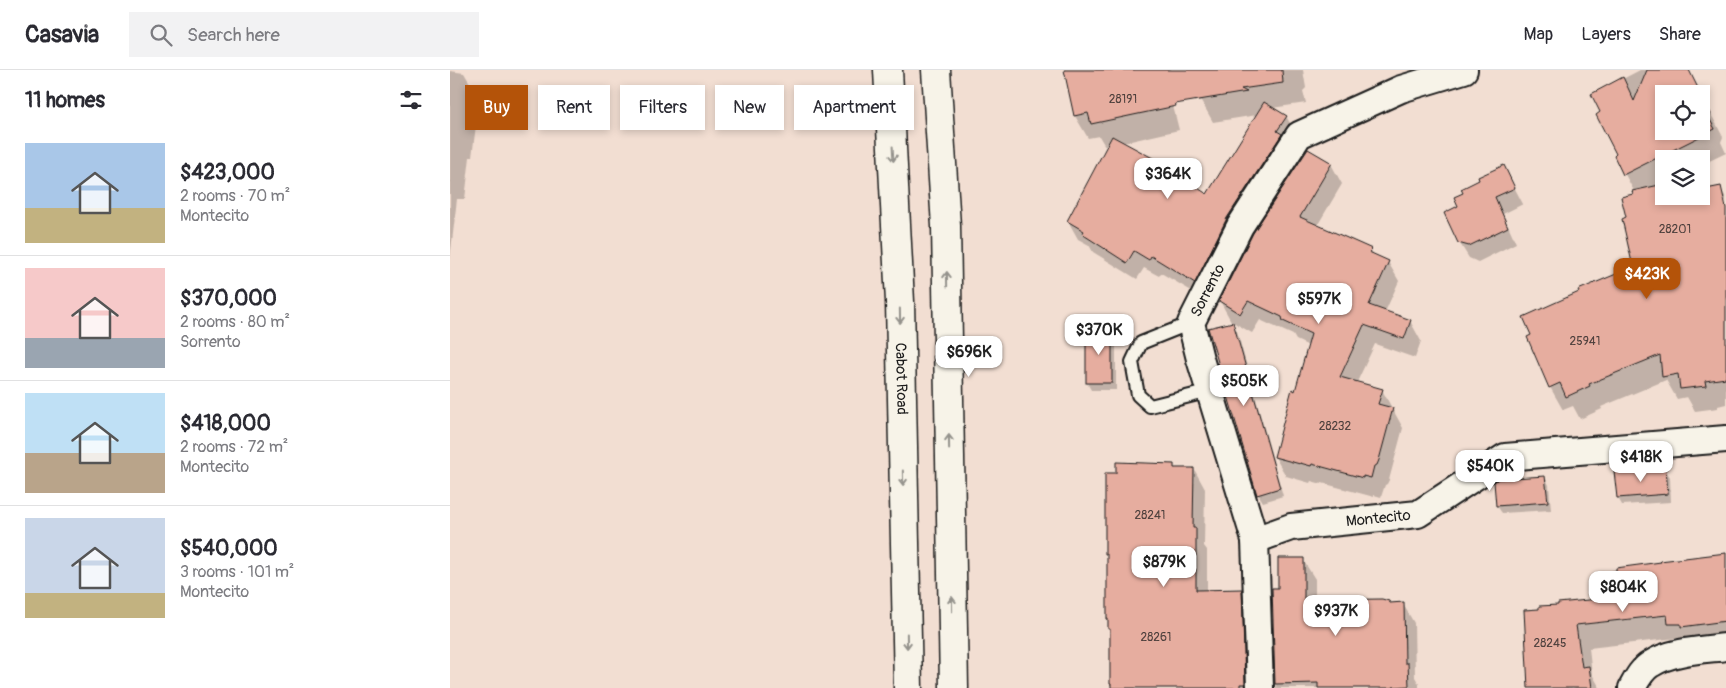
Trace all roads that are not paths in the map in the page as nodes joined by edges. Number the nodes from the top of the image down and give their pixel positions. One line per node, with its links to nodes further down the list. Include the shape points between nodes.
1 (888, 70): 10 (main road, Cabot Road, one-way to 10, via 900,302)
2 (936, 70): 11 (main road, one-way to 2, via 946,226)
3 (1464, 70): 4 (street, Sorrento)
4 (1397, 79): 5 (street, Sorrento, via 1299,135 1240,226)
5 (1191, 323): 6 (street, Sorrento); 6 (lane, via 1141,343 1132,362 1138,395 1150,406)
6 (1210, 391): 8 (street, Sorrento)
7 (1726, 439): 8 (street, Montecito, via 1505,457 1418,514 1292,527)
8 (1255, 540): 12 (street, Sorrento)
9 (1726, 647): 13 (street, via 1662,658 1639,675)
10 (908, 688)
11 (954, 688)
12 (1260, 688)
13 (1632, 688)

